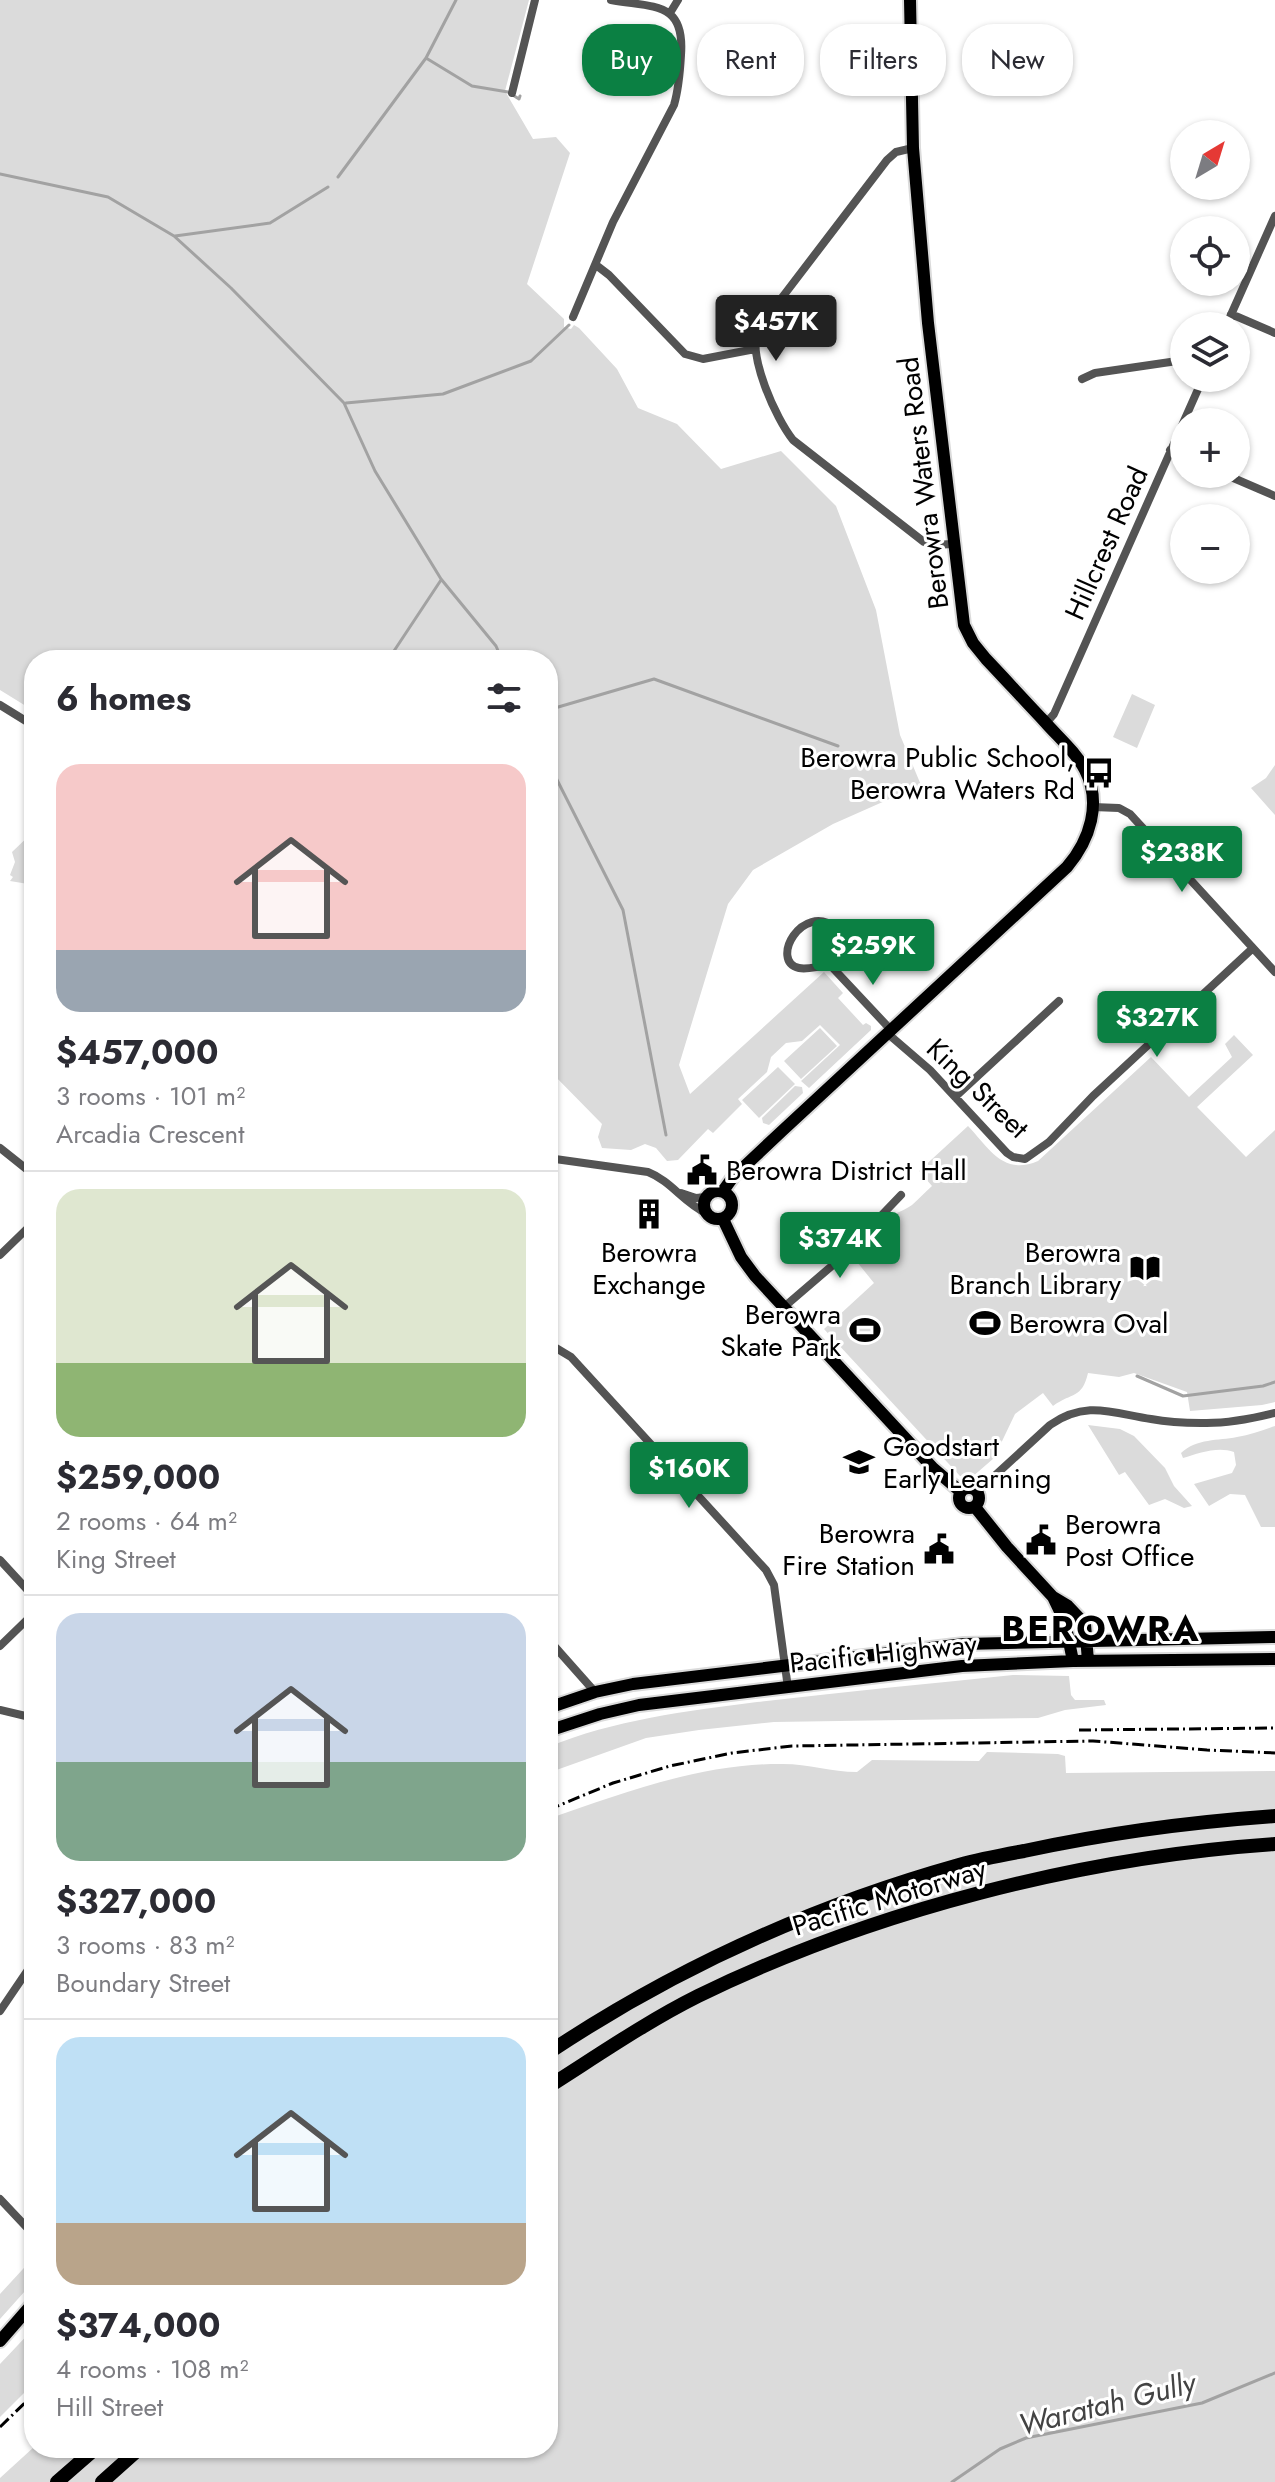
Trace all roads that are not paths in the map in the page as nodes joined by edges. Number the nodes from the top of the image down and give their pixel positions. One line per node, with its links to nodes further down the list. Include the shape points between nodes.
1 (535, 0): 6 (street)
2 (611, 0): 5 (street)
3 (678, 0): 5 (street)
4 (910, 0): 7 (main road, Berowra Waters Road)
5 (670, 13): 9 (street, via 679,22 682,37 677,93)
6 (512, 93)
7 (913, 148): 14 (street, via 887,160 758,329); 20 (main road, Berowra Waters Road)
8 (1275, 216): 10 (street)
9 (596, 265): 11 (street); 14 (street, via 685,354 703,359)
10 (1232, 312)
11 (573, 317)
12 (1250, 322): 13 (street)
13 (1275, 333)
14 (755, 349): 20 (street, via 779,421 793,440 924,542)
15 (1170, 362): 16 (street)
16 (1082, 379)
17 (1170, 450): 23 (street, Hillcrest Road)
18 (1250, 485): 19 (street)
19 (1275, 496)
20 (953, 544): 23 (main road, Berowra Waters Road, via 964,625 973,643)
21 (0, 705): 22 (street)
22 (24, 720)
23 (1046, 723): 24 (main road, Berowra Waters Road, via 1085,769)
24 (1093, 807): 25 (street, via 1130,814); 29 (main road, Berowra Waters Road, via 1088,834 1067,867)
25 (1253, 948): 27 (street); 30 (street, King Street, via 1025,1159 1013,1157)
26 (831, 966): 26 (street, via 792,964 788,947 797,930 813,922 836,928); 29 (street, King Street)
27 (1275, 972)
28 (1059, 1001): 30 (street)
29 (889, 1031): 30 (street, King Street); 34 (main road, Berowra Waters Road)
30 (955, 1097)
31 (0, 1148): 33 (street)
32 (558, 1159): 35 (street, via 648,1172)
33 (24, 1167)
34 (723, 1191): 37 (main road); 39 (main road, via 733,1205)
35 (680, 1193): 37 (street); 38 (street)
36 (901, 1195): 42 (street, via 865,1242)
37 (706, 1197): 38 (main road)
38 (706, 1213): 39 (main road)
39 (723, 1219): 42 (main road, via 741,1257)
40 (24, 1232): 41 (street)
41 (0, 1255)
42 (784, 1307): 45 (main road)
43 (558, 1349): 60 (street, via 571,1357 766,1570 774,1585)
44 (1275, 1413): 46 (street, via 1203,1423 1082,1410 1050,1425)
45 (961, 1492): 46 (main road); 47 (main road, via 963,1507)
46 (977, 1492): 47 (main road)
47 (975, 1507): 50 (main road)
48 (0, 1560): 49 (street)
49 (24, 1586)
50 (1053, 1597): 53 (main road, via 1085,1624); 54 (main road)
51 (24, 1623): 55 (street)
52 (1275, 1637): 53 (main road, Pacific Highway)
53 (1088, 1640): 54 (main road, Pacific Highway); 59 (main road)
54 (1069, 1641): 58 (main road); 60 (main road, Pacific Highway, via 964,1644)
55 (0, 1646)
56 (558, 1650): 62 (street)
57 (1275, 1659): 59 (main road, Pacific Highway)
58 (1073, 1661): 59 (main road, Pacific Highway); 61 (main road, Pacific Highway, via 962,1666)
59 (1088, 1661)
60 (785, 1666): 61 (street); 62 (main road, Pacific Highway)
61 (788, 1688): 66 (main road, Pacific Highway, via 639,1705)
62 (595, 1692): 63 (main road, Pacific Highway)
63 (558, 1705)
64 (0, 1710): 65 (street)
65 (24, 1716)
66 (558, 1728)
67 (1275, 1816): 71 (highway, Pacific Motorway, via 1160,1827 960,1864 831,1908 706,1960)
68 (1275, 1844): 72 (highway, Pacific Motorway, via 1081,1868 932,1906 785,1957 696,1997)
69 (24, 1976): 70 (street)
70 (0, 2011)
71 (558, 2047)
72 (558, 2081)
73 (0, 2199): 74 (street)
74 (24, 2224)
75 (24, 2313): 76 (main road)
76 (0, 2341)
77 (85, 2458): 79 (highway)
78 (129, 2458): 80 (highway)
79 (57, 2482)
80 (102, 2482)

